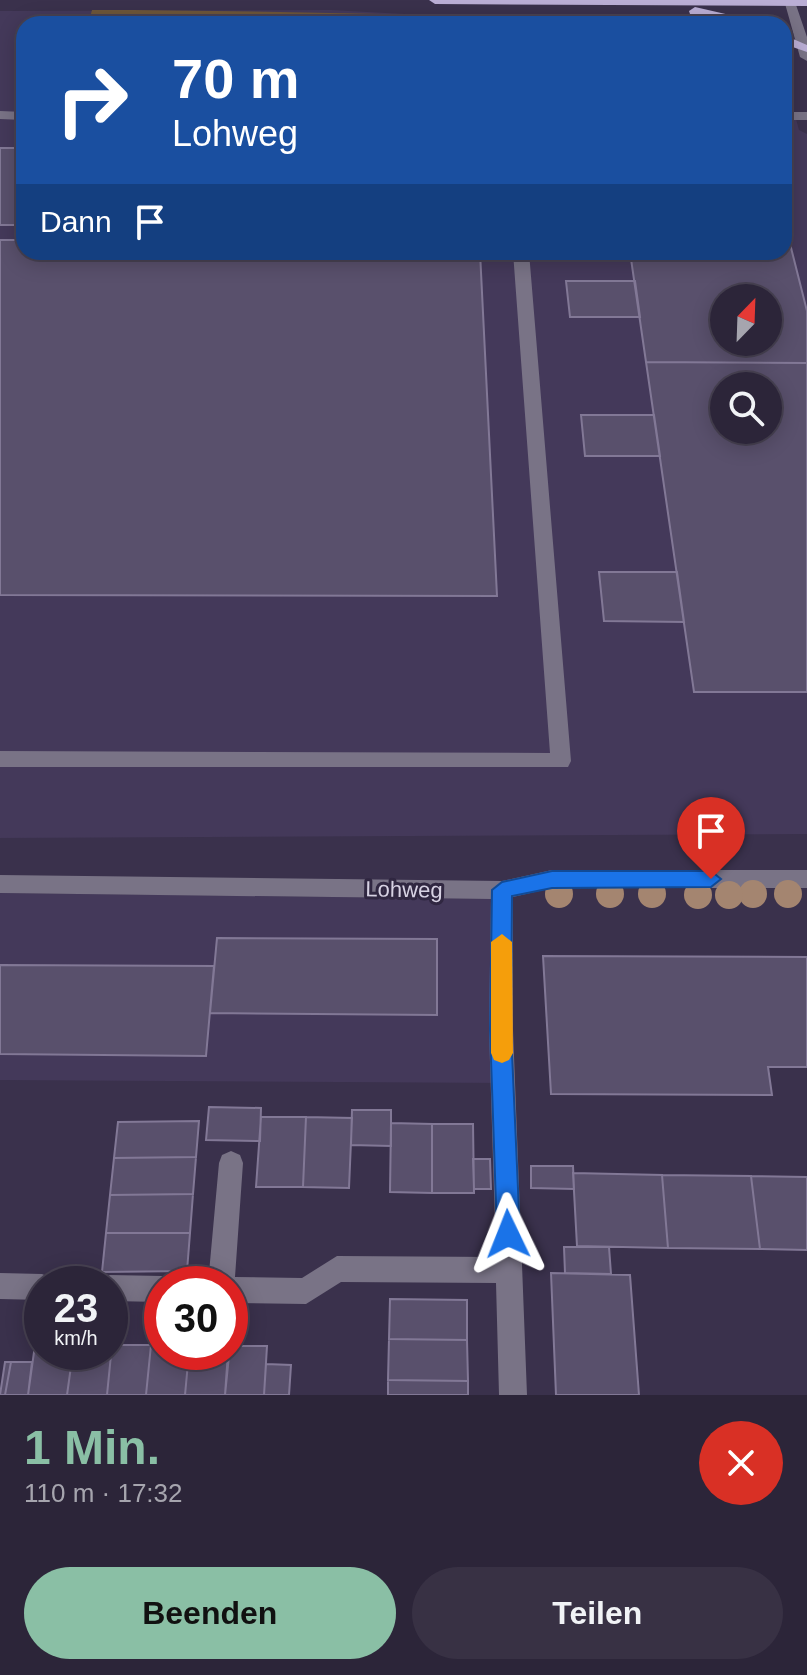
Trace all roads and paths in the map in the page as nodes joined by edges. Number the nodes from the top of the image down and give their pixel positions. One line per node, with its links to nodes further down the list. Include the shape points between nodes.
1 (435, 0): 2 (main road)
2 (647, 1): 3 (main road); 6 (main road)
3 (712, 1): 4 (main road)
4 (789, 1): 5 (main road); 7 (street)
5 (807, 2)
6 (715, 16)
7 (805, 48)
8 (522, 260): 9 (street, via 561,761)
9 (0, 759)
10 (807, 879): 12 (street, Lohweg, via 552,879)
11 (0, 884): 12 (street, Lohweg)
12 (502, 890): 15 (street)
13 (231, 1163): 14 (street)
14 (222, 1266)
15 (509, 1270): 18 (street, via 337,1269 306,1291); 19 (street)
16 (0, 1286): 17 (street)
17 (24, 1287)
18 (248, 1290)
19 (513, 1395)

